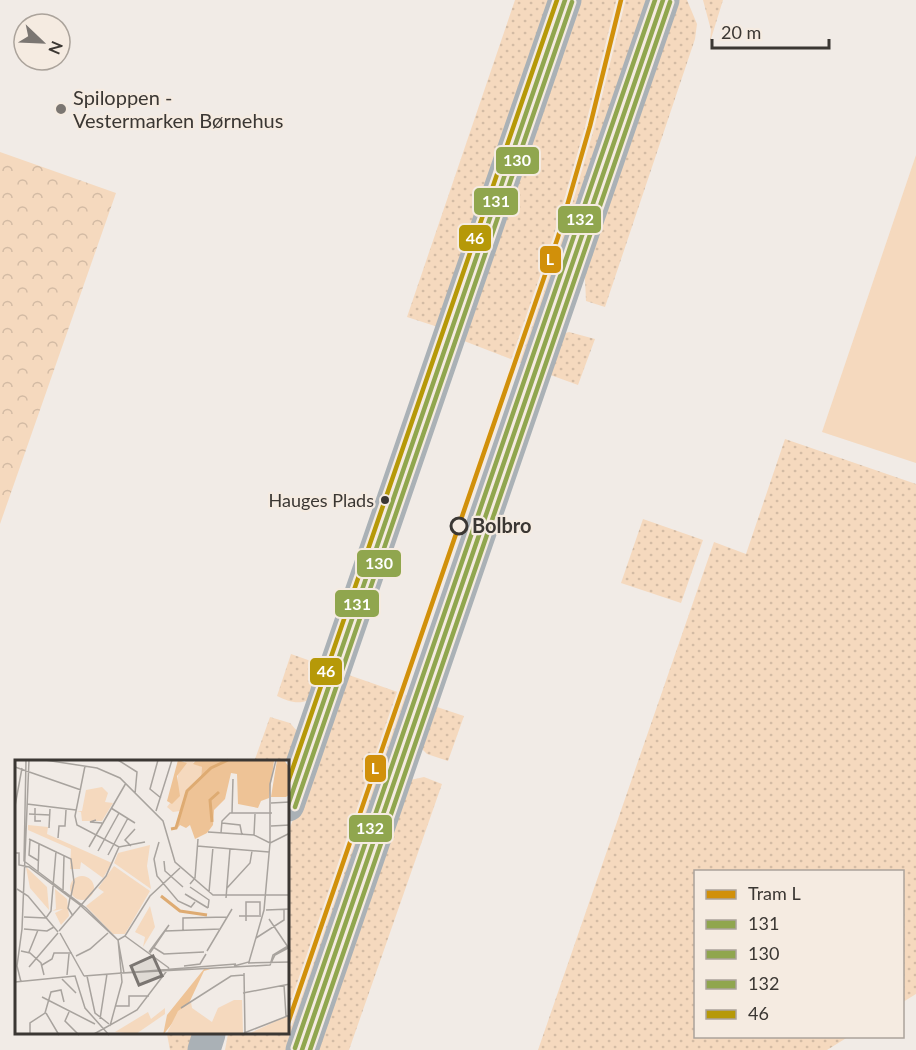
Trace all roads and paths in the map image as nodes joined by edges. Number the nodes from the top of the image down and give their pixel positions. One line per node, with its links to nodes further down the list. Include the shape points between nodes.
1 (565, 0): 3 (street)
2 (663, 0): 6 (street)
3 (290, 799)
4 (209, 1035): 5 (street)
5 (204, 1050)
6 (302, 1050)

